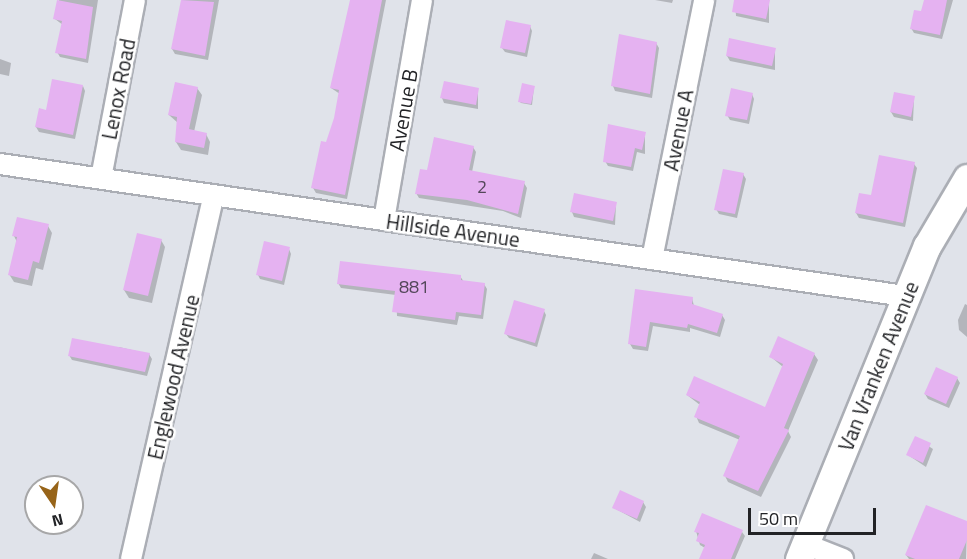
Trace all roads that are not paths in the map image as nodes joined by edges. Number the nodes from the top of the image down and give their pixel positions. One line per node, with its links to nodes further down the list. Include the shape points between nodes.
1 (135, 0): 5 (street, Lenox Road)
2 (422, 0): 8 (street, Avenue B)
3 (704, 0): 9 (street, Avenue A)
4 (0, 164): 5 (street, Hillside Avenue)
5 (101, 178): 7 (street, Hillside Avenue)
6 (967, 178): 10 (street, Van Vranken Avenue, via 927,246)
7 (214, 195): 8 (street, Hillside Avenue); 12 (street, Englewood Avenue)
8 (384, 220): 9 (street, Hillside Avenue)
9 (651, 259): 10 (street, Hillside Avenue)
10 (905, 296): 11 (street, Van Vranken Avenue)
11 (802, 551): 13 (street)
12 (131, 559)
13 (843, 559)

